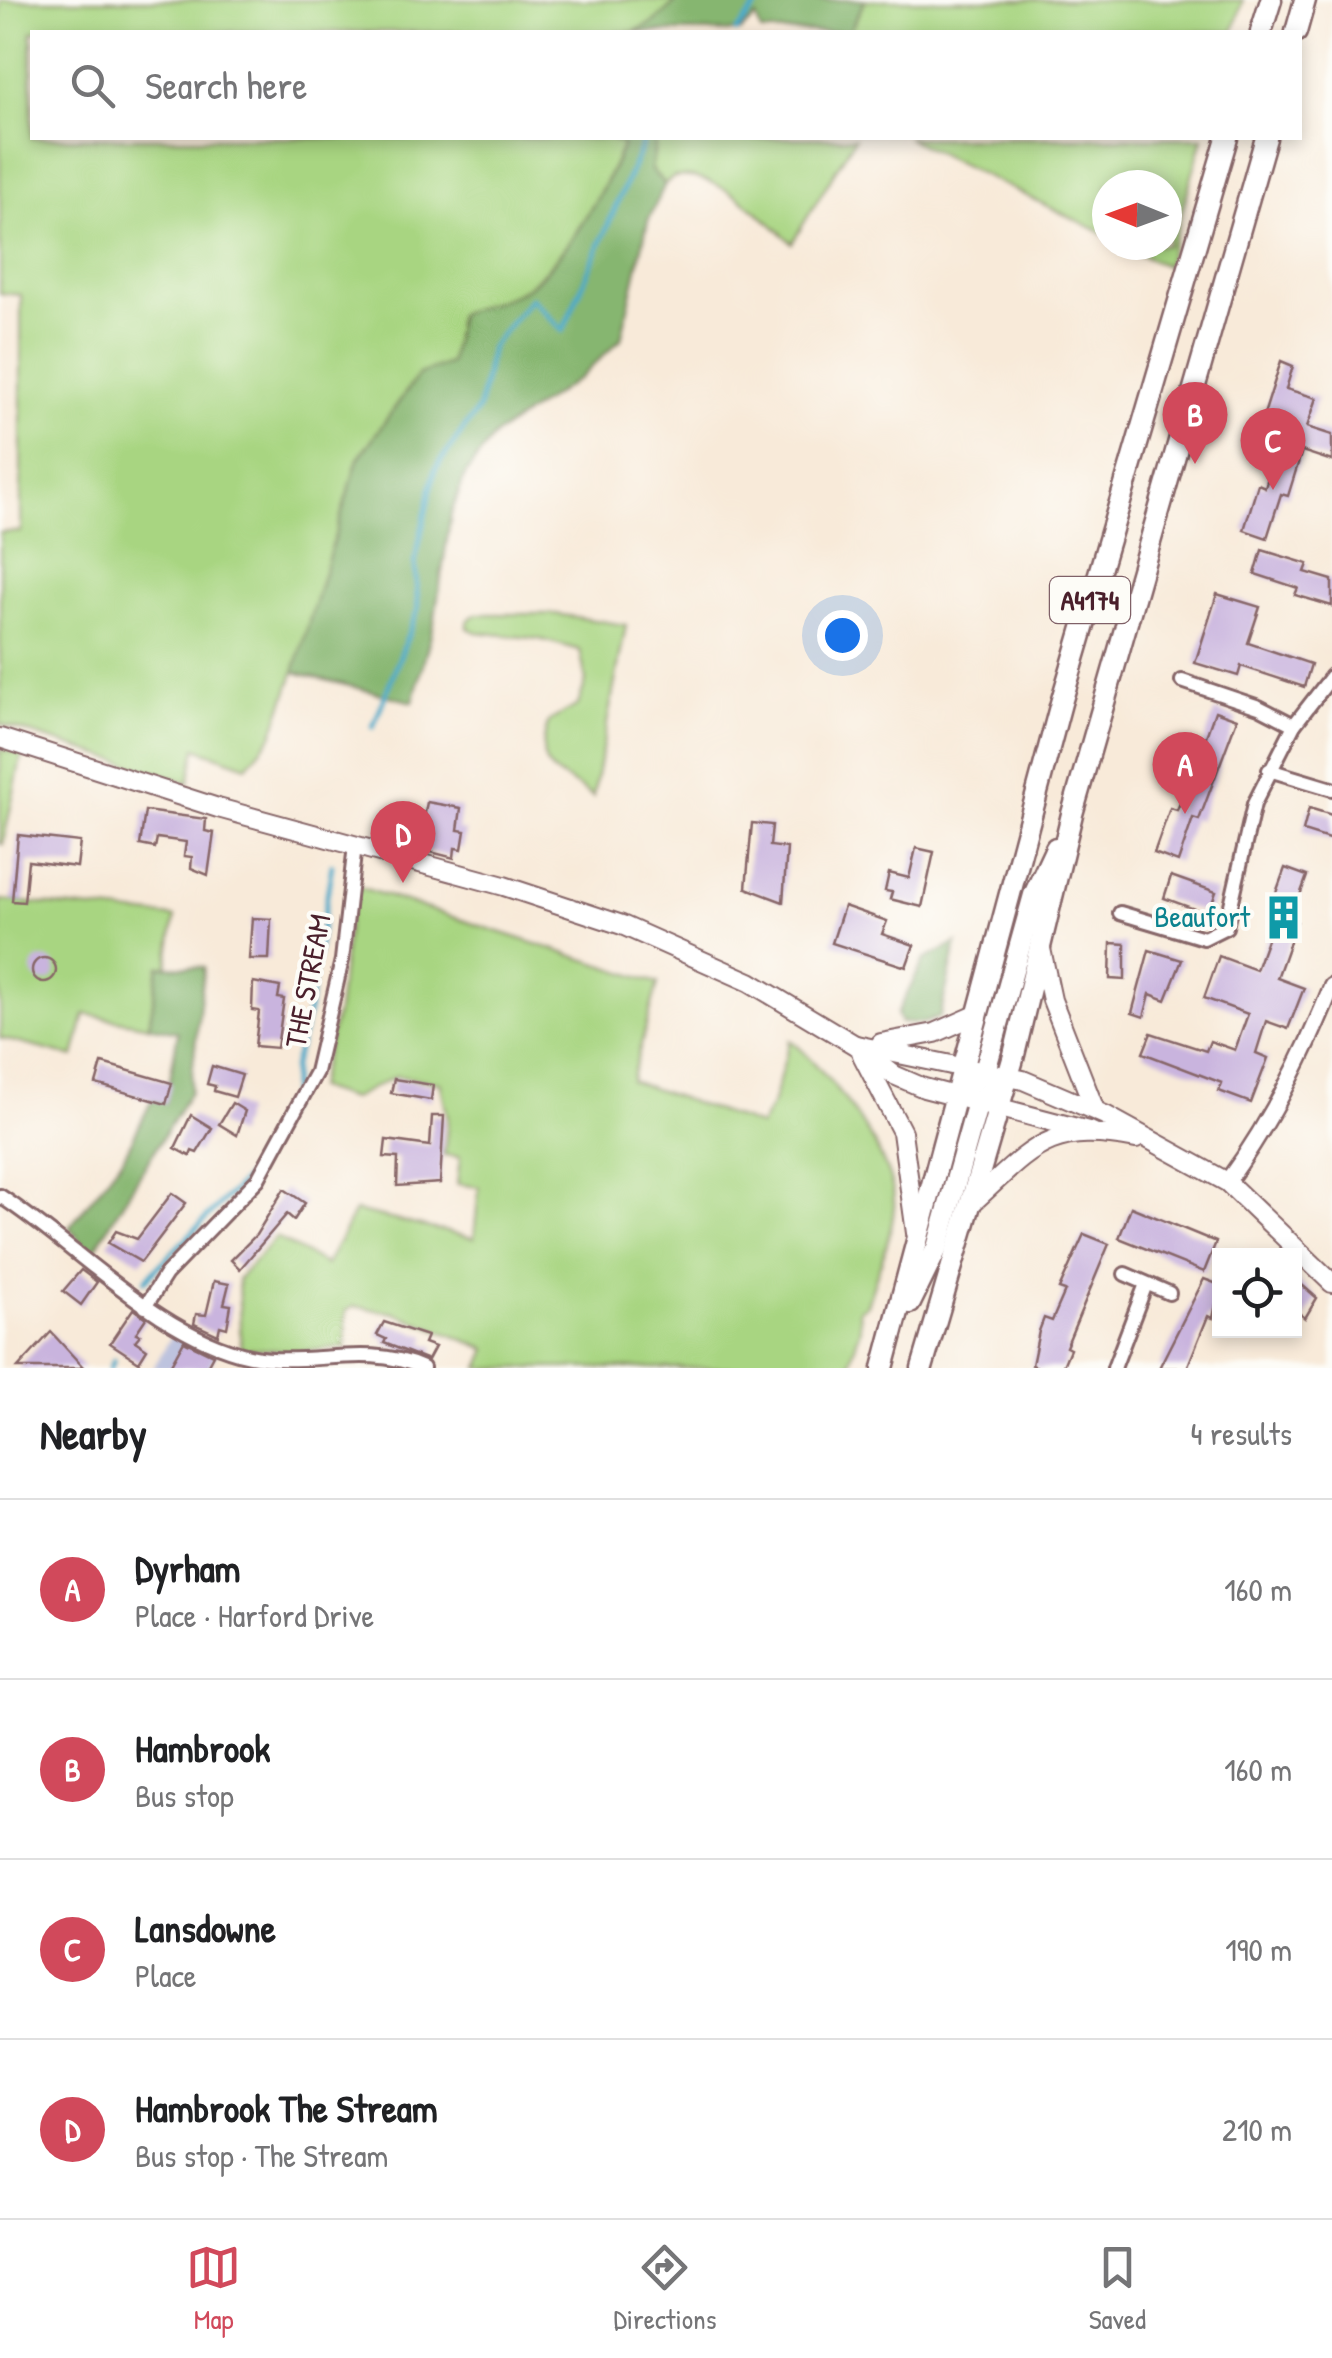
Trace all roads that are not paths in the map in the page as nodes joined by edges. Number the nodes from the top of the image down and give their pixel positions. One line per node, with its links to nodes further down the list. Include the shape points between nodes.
1 (1271, 0): 3 (highway)
2 (1306, 0): 4 (highway)
3 (1262, 30)
4 (1297, 30)
5 (1227, 140): 18 (highway, A4174, via 1096,578)
6 (1265, 140): 13 (highway, A4174)
7 (1332, 676): 9 (street)
8 (1182, 680): 9 (street)
9 (1294, 725): 11 (street)
10 (0, 738): 14 (main road)
11 (1269, 770): 12 (street); 15 (street, via 1243,841 1226,927 1204,938)
12 (1332, 789)
13 (1072, 814): 16 (highway, A4174); 21 (highway, A4174, via 1034,894)
14 (355, 845): 19 (main road, via 622,925 716,963); 37 (street, THE STREAM, via 342,960 316,1072 258,1179 166,1274)
15 (1120, 912)
16 (1041, 949): 22 (highway, A4174); 26 (main road, via 1052,1000)
17 (1332, 986): 29 (street, via 1261,1136)
18 (976, 1015): 19 (main road, via 925,1036); 20 (highway, A4174)
19 (855, 1045): 20 (main road); 23 (main road, via 894,1075); 32 (main road, via 902,1132)
20 (963, 1066): 21 (main road); 23 (highway, A4174)
21 (985, 1071): 22 (main road); 23 (highway)
22 (1008, 1077): 24 (highway); 25 (highway, A4174); 26 (main road)
23 (955, 1096): 24 (main road); 32 (highway, A4174)
24 (978, 1102): 25 (main road); 38 (highway, via 937,1248)
25 (1000, 1107): 27 (main road); 31 (highway, A4174)
26 (1095, 1110): 28 (main road)
27 (1092, 1132): 28 (main road); 31 (main road, via 1050,1139)
28 (1144, 1140): 29 (main road)
29 (1227, 1182): 34 (main road)
30 (0, 1196): 37 (street)
31 (972, 1204): 41 (highway, A4174)
32 (916, 1243): 38 (highway, A4174)
33 (1125, 1274): 35 (street)
34 (1332, 1283)
35 (1146, 1284): 36 (street); 42 (street)
36 (1169, 1292)
37 (145, 1307): 39 (street, via 247,1356 383,1354)
38 (890, 1344): 40 (highway, A4174)
39 (424, 1368)
40 (883, 1368)
41 (922, 1368)
42 (1114, 1368)

